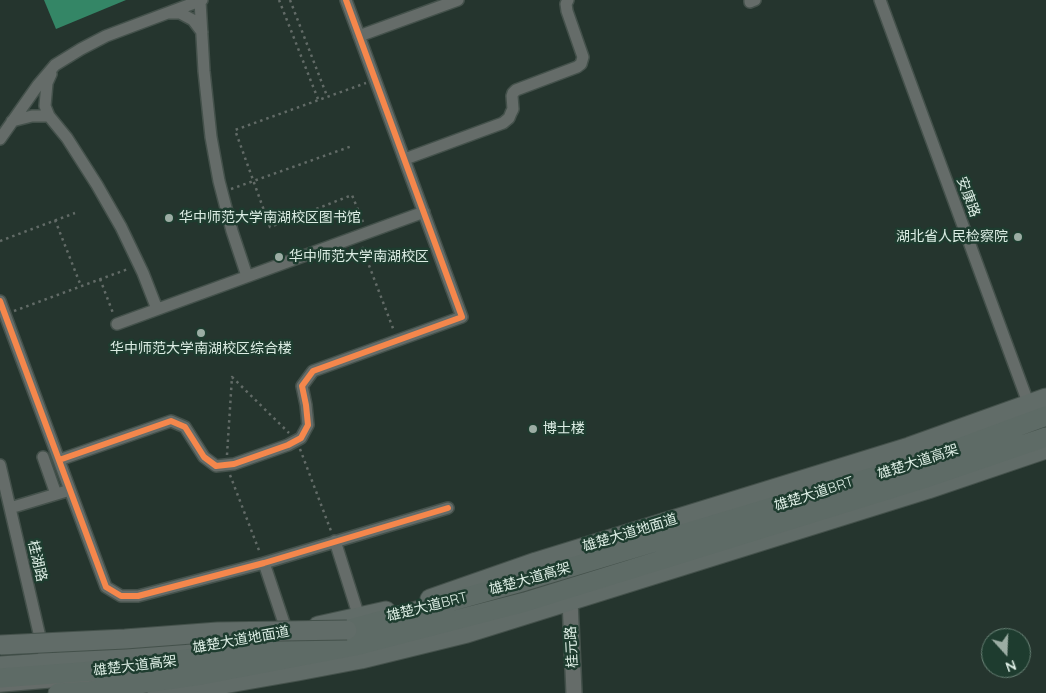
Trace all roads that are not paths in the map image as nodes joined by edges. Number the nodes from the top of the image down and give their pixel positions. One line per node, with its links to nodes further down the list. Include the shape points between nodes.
1 (201, 0): 8 (street); 9 (street)
2 (346, 0): 10 (street)
3 (458, 0): 10 (street)
4 (568, 0): 15 (street, via 567,11 583,57 581,64 513,92 513,109 506,121)
5 (750, 0): 6 (street)
6 (755, 0)
7 (880, 0): 21 (street, 安康路)
8 (168, 13): 9 (street, via 180,13 193,20); 11 (street, via 106,36)
9 (202, 32): 17 (street, via 211,137 232,231)
10 (360, 36): 15 (street)
11 (55, 65): 12 (street, via 47,83 45,106); 13 (street)
12 (49, 116): 13 (street); 19 (street, via 67,138 121,227)
13 (12, 121): 14 (street)
14 (0, 139)
15 (405, 159): 16 (street)
16 (424, 212): 17 (street); 26 (street, via 462,317 433,322 397,340 313,370 302,386 308,425 301,438 234,464 216,466 204,457 185,427 171,421)
17 (247, 276): 19 (street)
18 (0, 301): 26 (street)
19 (157, 309): 20 (street)
20 (117, 324)
21 (1037, 401): 37 (main road, 雄楚大道地面道, via 909,447 536,562)
22 (1046, 416): 37 (highway, 雄楚大道高架, via 916,464 525,581)
23 (1046, 437): 45 (highway, 雄楚大道高架, via 923,479 525,602 355,646 202,675)
24 (1046, 449): 35 (main road)
25 (43, 457): 30 (street)
26 (59, 460): 28 (street)
27 (0, 465): 31 (street, 桂湖路)
28 (70, 490): 30 (street); 34 (street, via 106,587 121,596 138,596)
29 (856, 493): 36 (lane, 雄楚大道BRT, via 705,543)
30 (56, 494): 31 (street)
31 (10, 508): 40 (street, 桂湖路)
32 (448, 508): 33 (street)
33 (335, 541): 34 (street); 37 (street)
34 (264, 562): 38 (street)
35 (570, 600): 47 (main road, via 467,633 361,659); 48 (street, 桂元路)
36 (457, 613)
37 (353, 624): 38 (main road, 雄楚大道地面道); 39 (main road, bridge); 42 (highway, 雄楚大道高架, bridge, via 208,656 106,670)
38 (287, 632): 40 (main road, 雄楚大道地面道, via 193,648)
39 (0, 645)
40 (46, 663): 41 (main road, 雄楚大道地面道)
41 (0, 666)
42 (0, 678)
43 (108, 678): 44 (lane)
44 (0, 689)
45 (84, 692): 46 (highway, 雄楚大道高架)
46 (58, 693)
47 (157, 693)
48 (574, 693)

